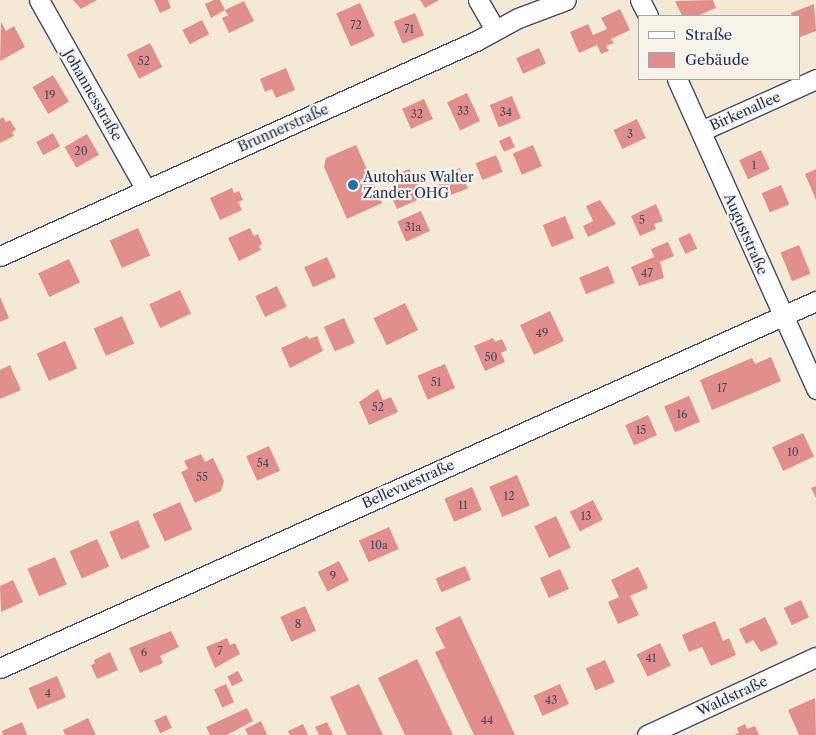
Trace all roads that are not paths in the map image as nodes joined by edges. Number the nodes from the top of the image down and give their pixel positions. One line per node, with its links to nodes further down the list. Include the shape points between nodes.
1 (39, 0): 10 (street, Johannesstraße)
2 (478, 0): 6 (street)
3 (566, 0): 6 (street, Brunnerstraße)
4 (640, 0): 5 (street)
5 (648, 15)
6 (496, 30): 10 (street, Brunnerstraße)
7 (816, 79): 9 (street, Birkenallee)
8 (677, 80): 9 (street, Auguststraße)
9 (701, 130): 13 (street, Auguststraße)
10 (146, 190): 11 (street, Brunnerstraße)
11 (0, 256)
12 (816, 301): 13 (street, Bellevuestraße)
13 (783, 316): 14 (street, Auguststraße); 16 (street, Bellevuestraße)
14 (816, 389)
15 (816, 657): 17 (street, Waldstraße)
16 (0, 668)
17 (647, 735)

